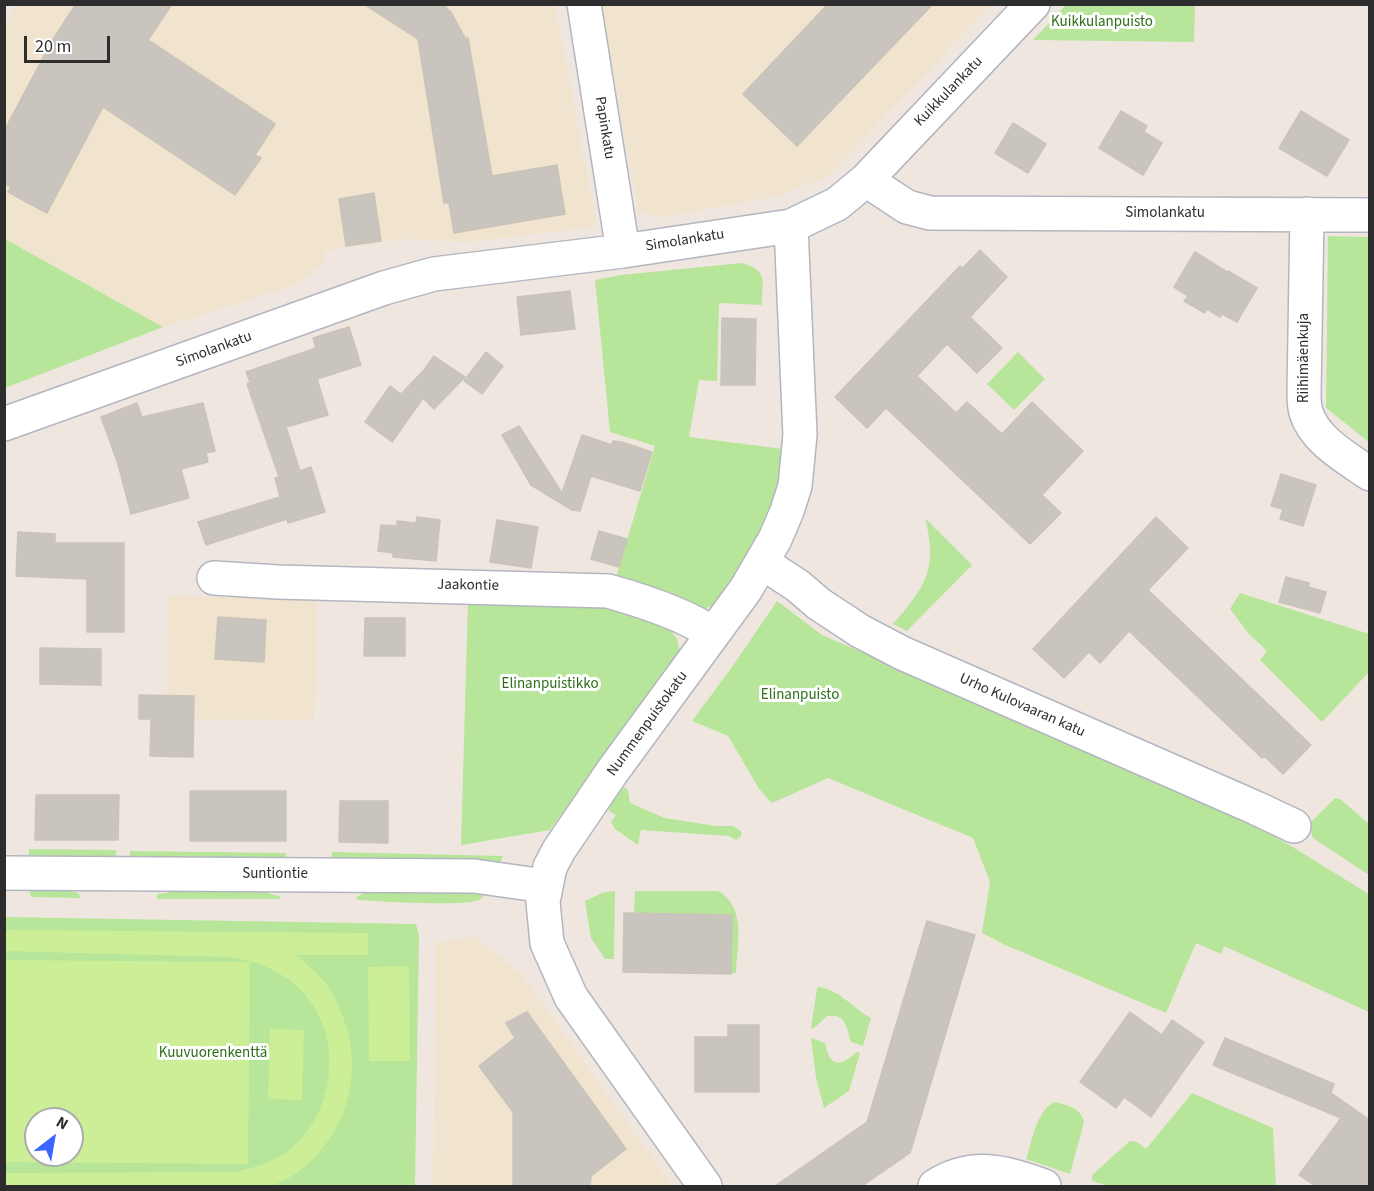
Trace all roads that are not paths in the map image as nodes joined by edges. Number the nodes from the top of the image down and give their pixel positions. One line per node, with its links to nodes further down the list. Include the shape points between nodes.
1 (584, 4): 7 (street, Papinkatu)
2 (1033, 4): 3 (street, Kuikkulankatu)
3 (866, 180): 4 (street, Simolankatu, via 907,207 930,213); 6 (street, Simolankatu, via 837,204)
4 (1307, 214): 5 (street, Simolankatu); 9 (street, Riihimäenkuja, via 1305,411 1321,437)
5 (1370, 215)
6 (791, 226): 7 (street, Simolankatu); 10 (street, Nummenpuistokatu, via 799,460 787,512)
7 (623, 251): 8 (street, Simolankatu, via 434,274 393,285)
8 (4, 424)
9 (1370, 474)
10 (763, 563): 12 (street, Nummenpuistokatu); 13 (street, Urho Kulovaaran katu, via 860,631 902,653)
11 (214, 578): 12 (street, Jaakontie, via 591,589 627,596)
12 (713, 634): 15 (street, Nummenpuistokatu, via 573,829 550,867)
13 (1294, 826)
14 (4, 873): 15 (street, Suntiontie, via 474,876)
15 (545, 886): 16 (street, Nummenpuistokatu, via 546,943 571,997)
16 (705, 1186)
17 (935, 1186): 18 (street, via 972,1171 1015,1176)
18 (1044, 1186)

